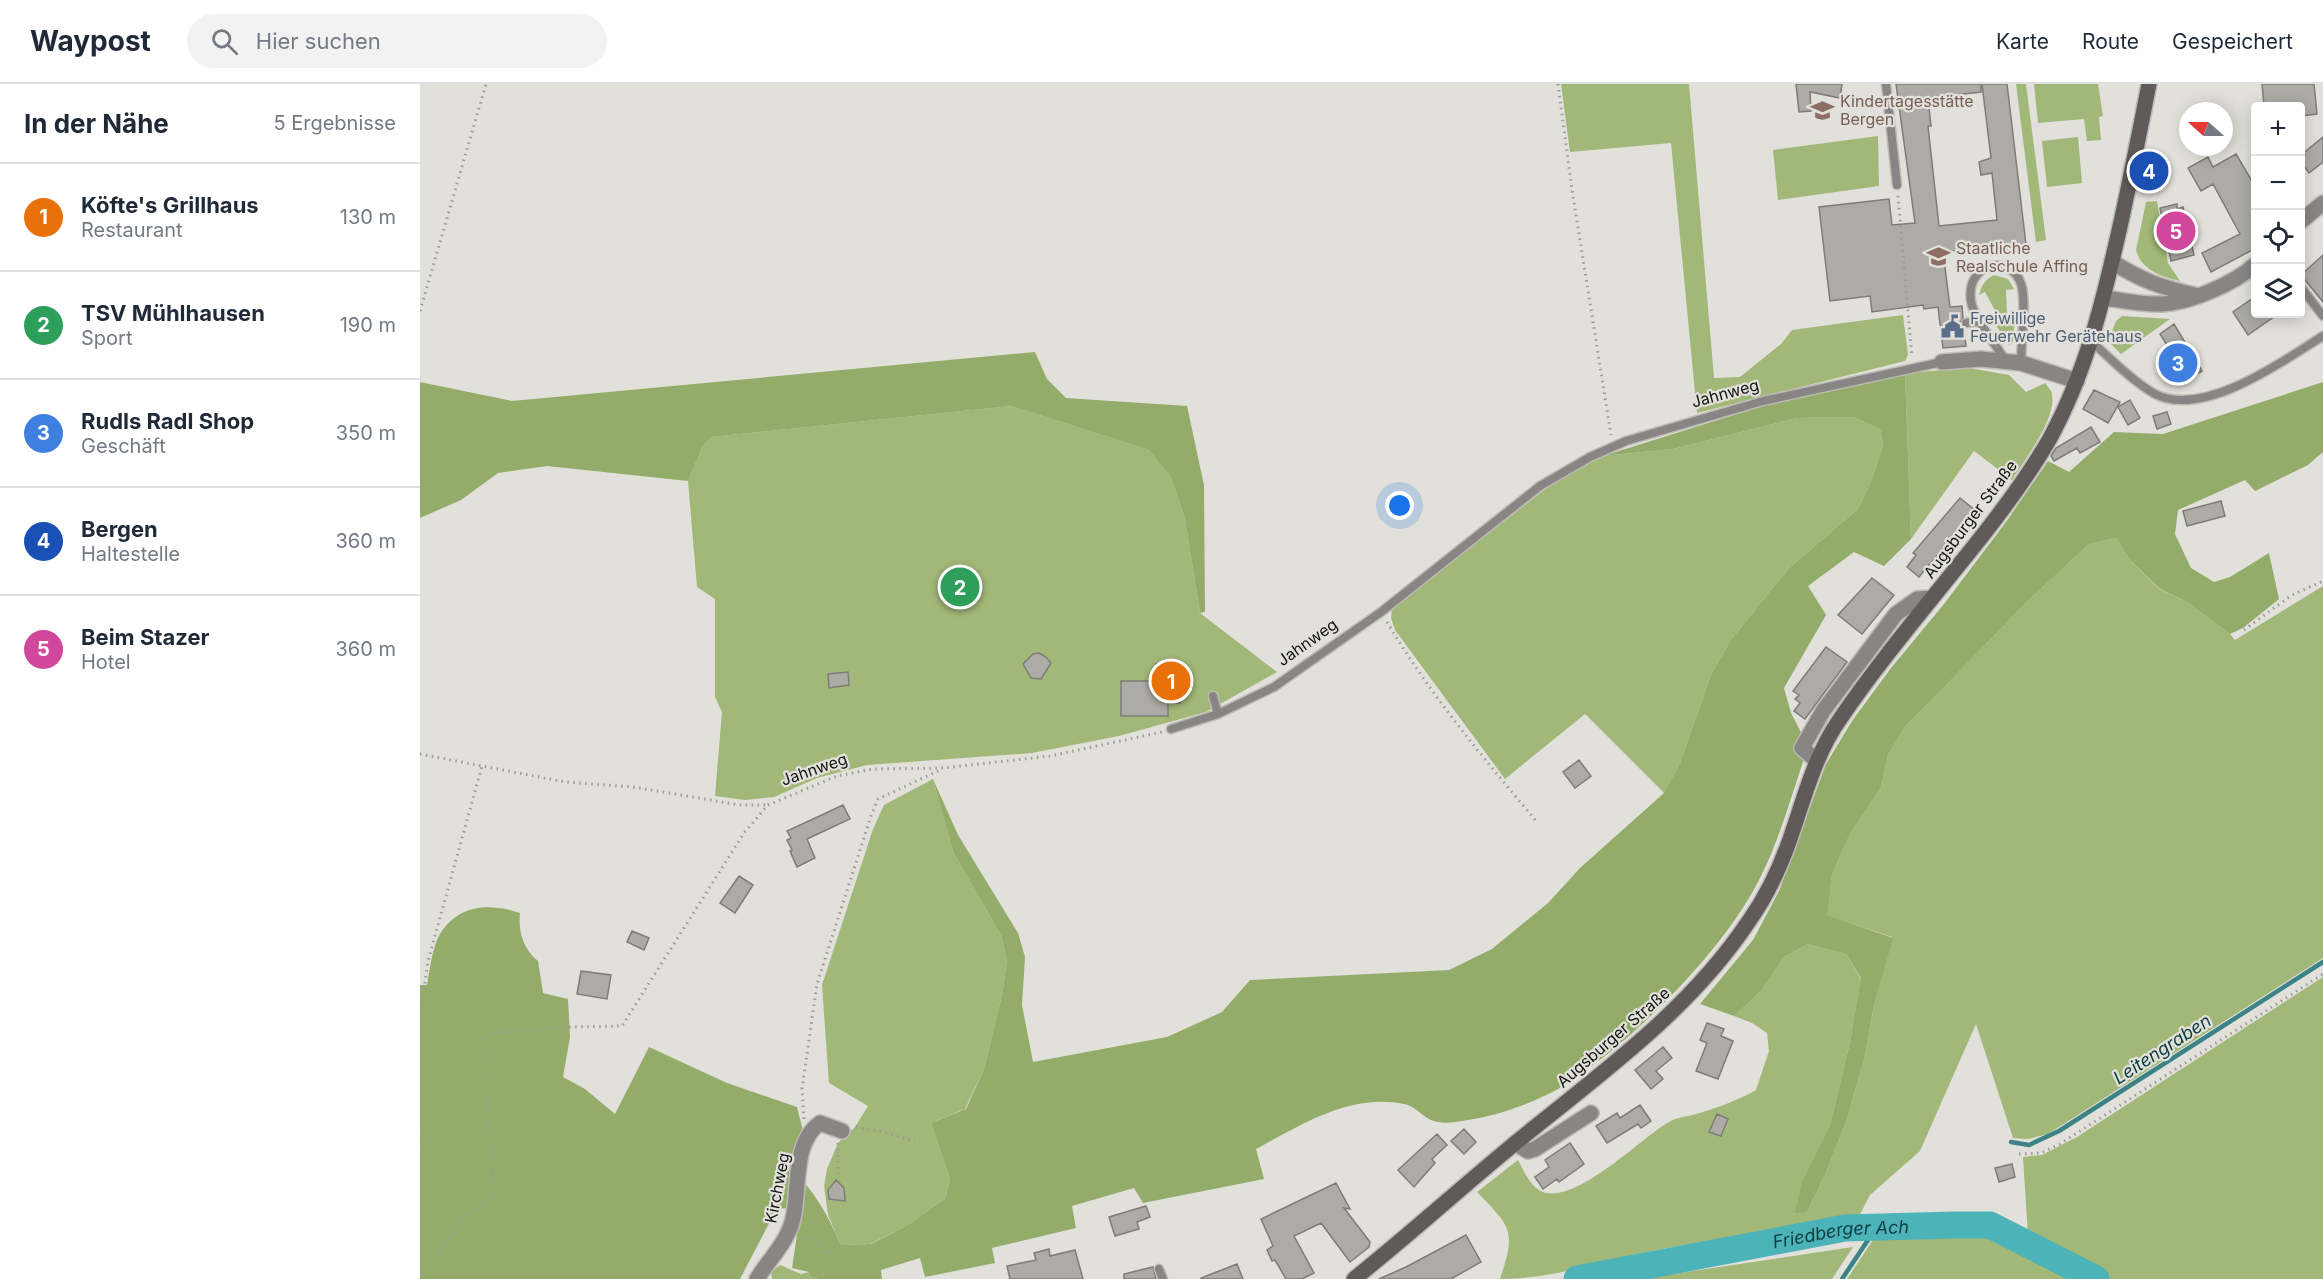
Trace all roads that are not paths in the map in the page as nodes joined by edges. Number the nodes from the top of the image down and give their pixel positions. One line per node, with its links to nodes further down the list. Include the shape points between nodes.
1 (1886, 84): 3 (lane)
2 (2149, 84): 6 (main road, Augsburger Straße)
3 (1897, 185)
4 (2323, 203): 5 (street)
5 (2305, 219)
6 (2112, 262): 9 (street, via 2160,287); 10 (main road, Augsburger Straße)
7 (2251, 267): 9 (street)
8 (2305, 291): 11 (lane)
9 (2198, 295): 10 (street, via 2157,304)
10 (2104, 298): 15 (main road, Augsburger Straße)
11 (2323, 316)
12 (1981, 321): 13 (lane); 17 (lane); 17 (lane, via 1971,300 1977,272 1995,266 2013,271 2022,286)
13 (1966, 323)
14 (2323, 336): 15 (lane, via 2251,380 2186,401 2157,394 2122,370)
15 (2091, 341): 18 (main road, Augsburger Straße)
16 (1942, 362): 17 (street, Jahnweg); 20 (lane, Jahnweg, via 1763,401 1614,446 1540,486 1381,612 1274,687)
17 (2014, 362): 18 (street, Jahnweg)
18 (2077, 381): 24 (main road, Augsburger Straße, via 2048,441 2017,491 1839,720 1817,761 1764,899 1727,952 1671,1014)
19 (1213, 696): 20 (lane)
20 (1218, 714): 21 (lane, Jahnweg)
21 (1171, 729)
22 (1591, 1113): 24 (street, via 1535,1149 1528,1151)
23 (842, 1131): 26 (street, Kirchweg, via 820,1124 807,1135 792,1221 782,1245)
24 (1515, 1143): 28 (main road, Augsburger Straße)
25 (1160, 1269): 27 (lane)
26 (757, 1279)
27 (1162, 1279)
28 (1354, 1279)

